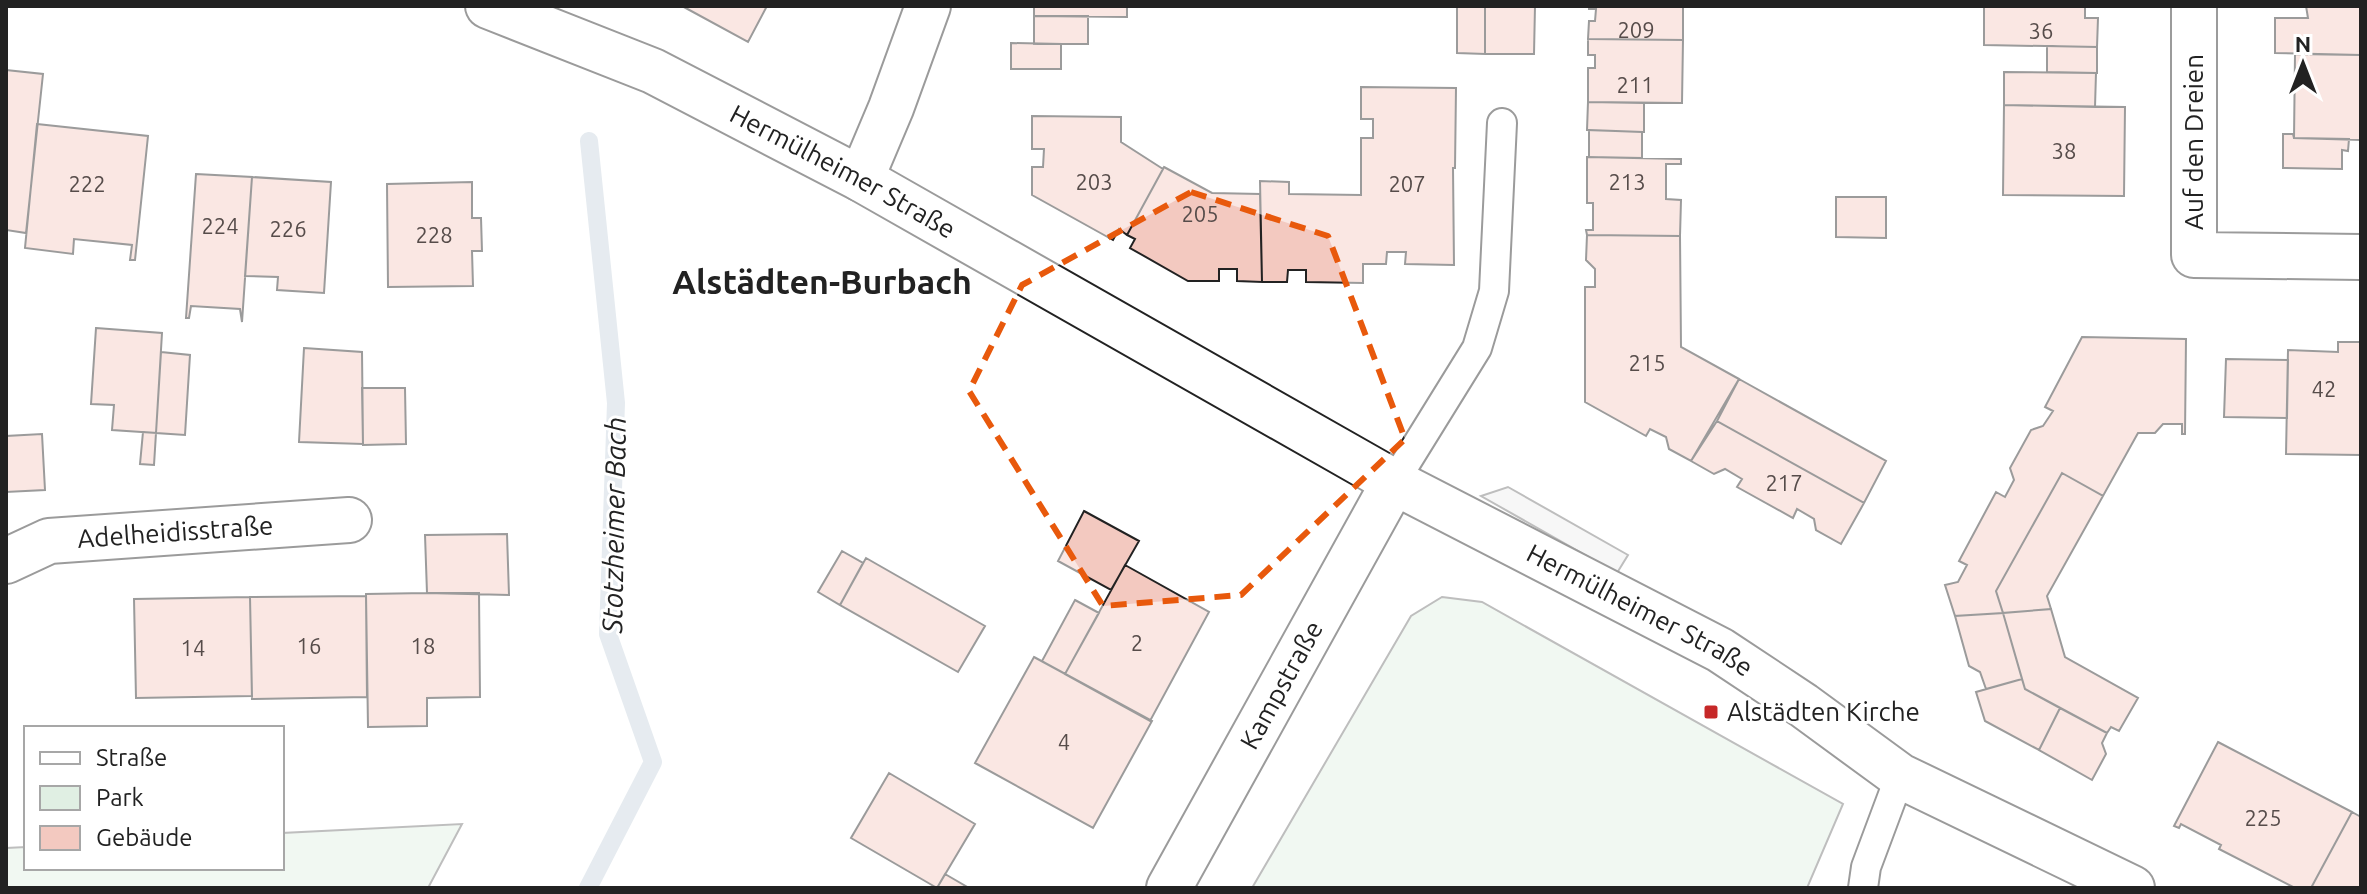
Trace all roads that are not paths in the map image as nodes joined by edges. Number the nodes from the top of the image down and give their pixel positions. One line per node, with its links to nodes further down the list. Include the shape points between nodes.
1 (488, 6): 5 (street, Hermülheimer Straße, via 653,71)
2 (928, 6): 5 (street)
3 (2194, 6): 6 (street, Auf den Dreien, via 2194,255)
4 (1502, 123): 7 (lane, via 1494,291 1477,348)
5 (861, 179): 7 (street, Hermülheimer Straße)
6 (2361, 257)
7 (1394, 482): 10 (street, Hermülheimer Straße, via 1720,650); 11 (street, Kampstraße)
8 (349, 520): 9 (street, Adelheidisstraße, via 49,541)
9 (6, 561)
10 (1900, 776): 12 (lane); 13 (street, Hermülheimer Straße)
11 (1169, 888)
12 (1863, 888)
13 (2132, 888)

